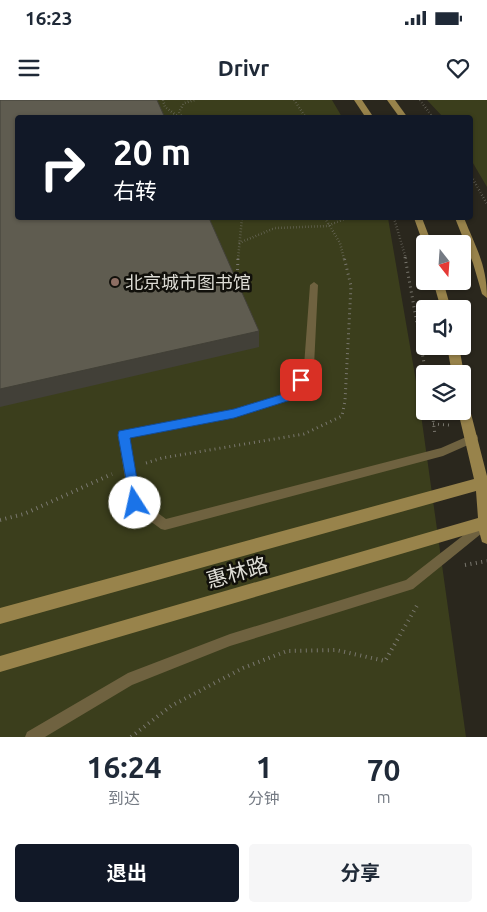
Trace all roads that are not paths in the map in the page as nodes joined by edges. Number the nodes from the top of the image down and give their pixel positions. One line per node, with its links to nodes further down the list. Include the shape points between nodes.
1 (358, 100): 3 (main road)
2 (391, 100): 4 (main road)
3 (368, 115)
4 (402, 115)
5 (419, 220): 7 (main road)
6 (460, 220): 9 (main road)
7 (424, 235)
8 (314, 285): 11 (lane, via 309,366 293,395 234,413 123,435 135,503 165,525 443,452)
9 (487, 294)
10 (468, 420): 11 (main road)
11 (473, 438): 12 (main road)
12 (484, 483): 13 (main road); 14 (main road, 惠林路)
13 (486, 527): 15 (main road, 惠林路); 16 (lane, via 409,585 230,640 128,680)
14 (0, 616)
15 (0, 664)
16 (32, 737)

